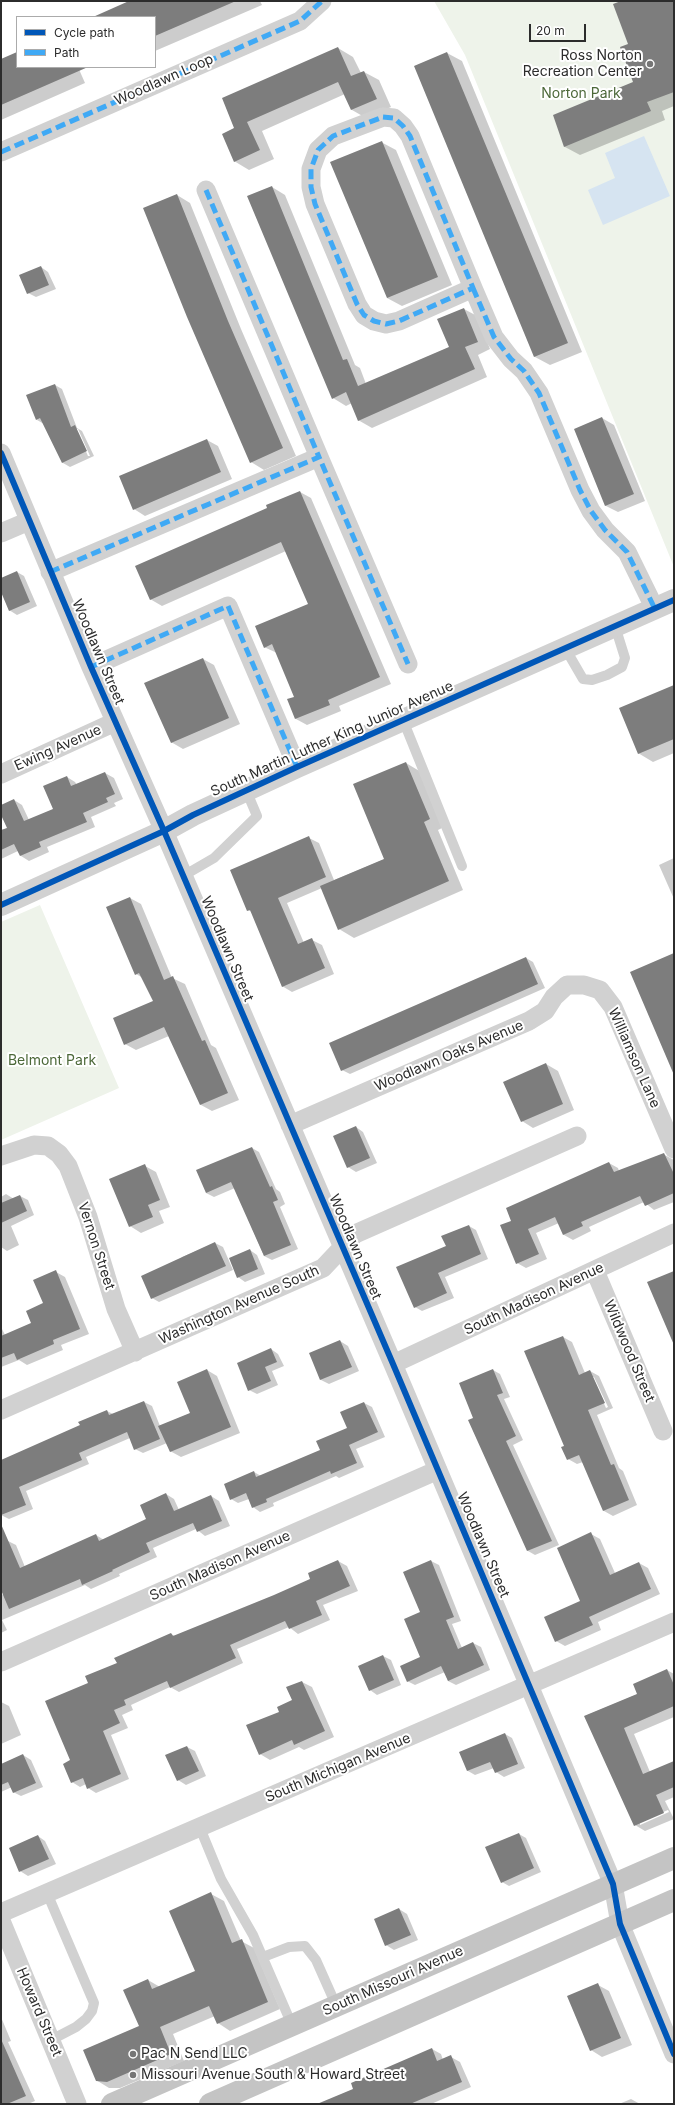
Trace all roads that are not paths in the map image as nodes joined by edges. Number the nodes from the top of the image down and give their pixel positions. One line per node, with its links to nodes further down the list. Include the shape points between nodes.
1 (322, 1): 2 (street, Woodlawn Loop, via 300,21)
2 (1, 152)
3 (206, 190): 6 (street)
4 (473, 288): 4 (street, via 399,321 386,324 364,315 357,304 316,204 311,186 311,169 318,150 333,136 372,120 394,118 404,126); 10 (street, via 494,337 539,392 580,490 591,510 605,530 627,552)
5 (1, 453): 7 (street, Woodlawn Street)
6 (319, 457): 9 (street); 13 (street)
7 (29, 521): 8 (street); 9 (street, Woodlawn Street)
8 (1, 533)
9 (50, 572): 14 (street, Woodlawn Street)
10 (665, 604): 11 (street, South Martin Luther King Junior Avenue)
11 (615, 626): 12 (street, South Martin Luther King Junior Avenue); 12 (lane, via 625,658 622,666 607,675 592,680 583,679)
12 (565, 648): 15 (street, South Martin Luther King Junior Avenue)
13 (408, 664)
14 (91, 667): 16 (street, Woodlawn Street); 17 (street, via 228,606)
15 (403, 720): 17 (street, South Martin Luther King Junior Avenue); 21 (lane)
16 (115, 722): 18 (street, Ewing Avenue); 20 (street, Woodlawn Street)
17 (297, 767): 19 (street, South Martin Luther King Junior Avenue)
18 (1, 774)
19 (246, 790): 20 (street, South Martin Luther King Junior Avenue); 22 (lane, via 257,816 214,858)
20 (164, 831): 22 (street, Woodlawn Street); 23 (street, South Martin Luther King Junior Avenue)
21 (462, 866)
22 (183, 876): 25 (street, Woodlawn Street)
23 (1, 905)
24 (600, 990): 25 (street, Woodlawn Oaks Avenue, via 584,984 567,985 544,1011 529,1021); 27 (street, Williamson Lane, via 613,1008)
25 (290, 1125): 30 (street, Woodlawn Street)
26 (577, 1136): 30 (street, Washington Avenue South, via 355,1234)
27 (674, 1149)
28 (1, 1156): 32 (street, Vernon Street, via 34,1145 48,1146 59,1154 68,1166 88,1217 116,1309)
29 (674, 1233): 31 (street, South Madison Avenue)
30 (342, 1248): 32 (street, Washington Avenue South, via 323,1268); 33 (street, Woodlawn Street)
31 (595, 1271): 33 (street, South Madison Avenue); 35 (street, Wildwood Street)
32 (135, 1352): 34 (street, Washington Avenue South)
33 (393, 1364): 36 (street, Woodlawn Street)
34 (1, 1410)
35 (663, 1431)
36 (438, 1470): 38 (street, South Madison Avenue); 39 (street, Woodlawn Street)
37 (674, 1622): 39 (street, South Michigan Avenue)
38 (1, 1662)
39 (530, 1686): 40 (street, South Michigan Avenue); 42 (street, Woodlawn Street)
40 (200, 1828): 43 (street, South Michigan Avenue); 48 (lane, via 221,1879)
41 (674, 1858): 42 (main road, South Missouri Avenue)
42 (613, 1884): 47 (street, Woodlawn Street); 49 (main road, South Missouri Avenue)
43 (47, 1893): 45 (street, South Michigan Avenue); 51 (lane, via 94,2002 92,2011 86,2019)
44 (674, 1900): 47 (main road)
45 (1, 1913)
46 (1, 1921): 51 (street, Howard Street)
47 (620, 1924): 52 (street, Woodlawn Street); 55 (main road)
48 (263, 1957): 49 (lane, via 289,1947 306,1946 316,1960); 50 (lane)
49 (336, 2006): 50 (main road, South Missouri Avenue)
50 (292, 2025): 54 (main road, South Missouri Avenue)
51 (51, 2040): 53 (street, Howard Street)
52 (674, 2054)
53 (77, 2104)
54 (112, 2104)
55 (210, 2104)

